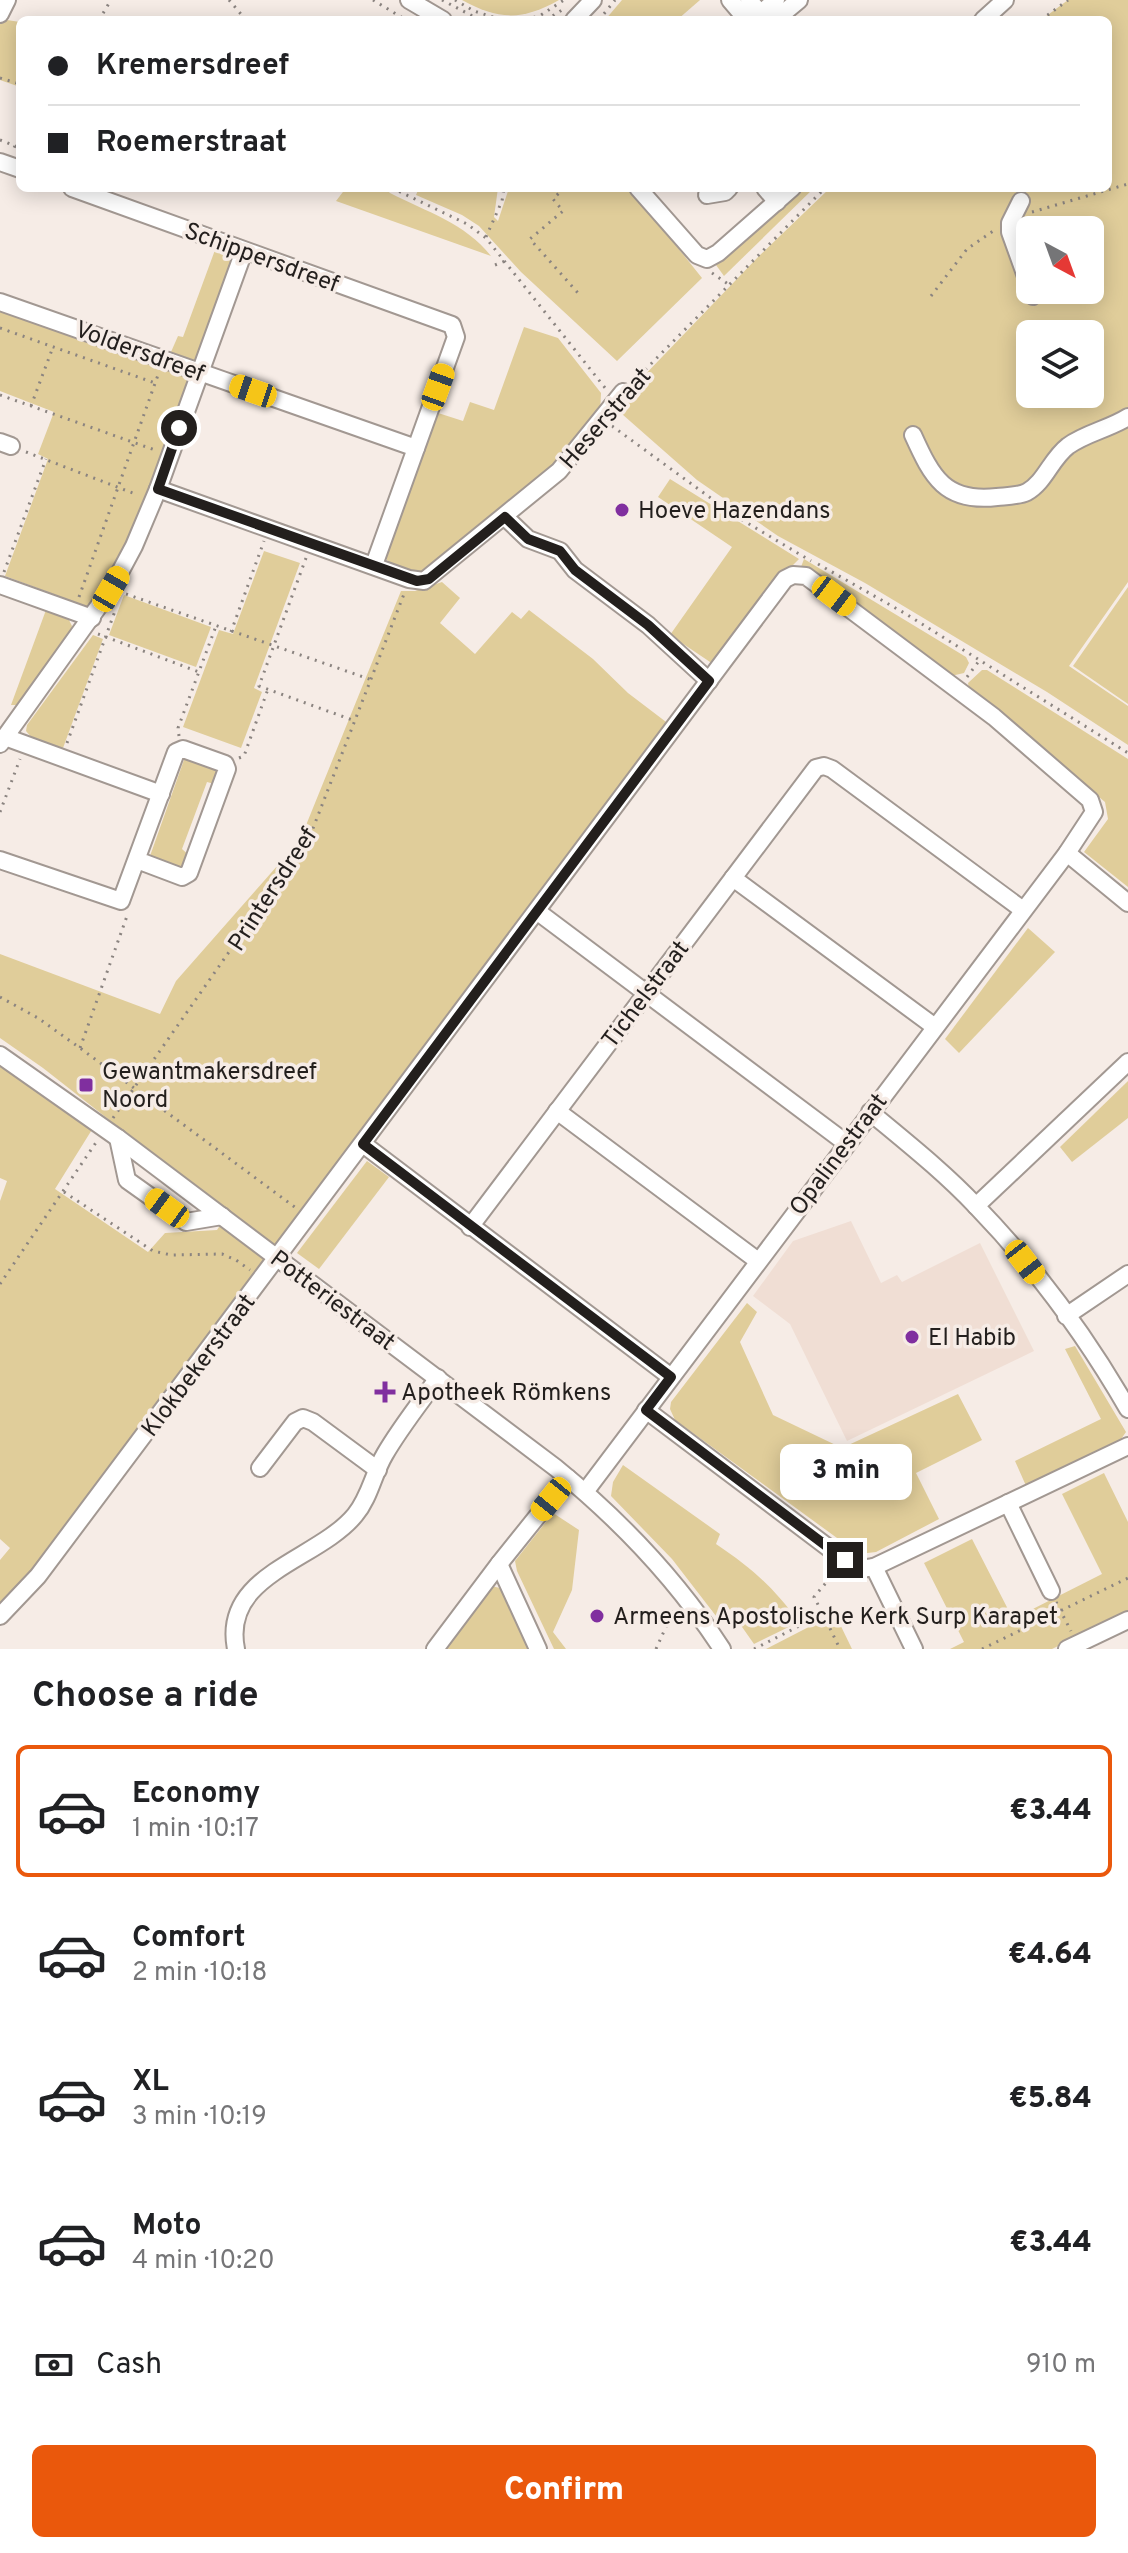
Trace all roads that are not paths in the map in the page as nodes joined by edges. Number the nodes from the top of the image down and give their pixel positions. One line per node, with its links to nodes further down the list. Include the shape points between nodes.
1 (7, 0): 8 (street)
2 (409, 0): 9 (street)
3 (593, 0): 10 (street)
4 (730, 0): 11 (street)
5 (776, 0): 12 (street)
6 (799, 0): 13 (street)
7 (1005, 0): 14 (street)
8 (0, 14)
9 (436, 16)
10 (578, 16)
11 (755, 16)
12 (763, 16)
13 (766, 16)
14 (987, 16)
15 (83, 192): 24 (street, Schippersdreef)
16 (642, 192): 22 (street, via 697,255 707,259)
17 (725, 192): 20 (street)
18 (768, 192): 22 (street)
19 (788, 192): 22 (street)
20 (707, 195)
21 (1021, 201): 23 (street, via 1010,223)
22 (777, 202)
23 (1016, 249)
24 (244, 251): 26 (street); 30 (street, Schippersdreef, via 452,325 456,337)
25 (0, 302): 26 (street, Voldersdreef)
26 (198, 372): 30 (street, Voldersdreef); 31 (street)
27 (619, 396): 32 (street, Heserstraat, via 559,471)
28 (1128, 417): 29 (street, via 1065,448 1026,493 989,498 952,492 924,460)
29 (913, 435)
30 (416, 448): 33 (street)
31 (155, 495): 33 (street); 35 (street, via 134,546)
32 (505, 517): 33 (street, Heserstraat, via 424,581); 36 (street, via 528,539 560,551 575,570 648,625)
33 (374, 565)
34 (0, 585): 35 (street, via 73,612)
35 (88, 623): 38 (street)
36 (709, 681): 41 (street, Klokbekerstraat, via 785,579 796,575 812,580 1027,744 1090,800); 48 (street, Klokbekerstraat)
37 (0, 712): 38 (street)
38 (18, 719): 39 (street)
39 (2, 740): 40 (street)
40 (161, 794): 44 (street); 44 (street, via 179,749 225,764 189,873 182,877)
41 (1093, 817): 42 (street, Opalinestraat)
42 (1067, 853): 46 (street); 47 (street, Opalinestraat)
43 (0, 860): 44 (street, via 119,901)
44 (137, 860)
45 (733, 878): 47 (street, Tichelstraat, via 816,768 824,766); 49 (street, Tichelstraat); 50 (street)
46 (1128, 903)
47 (1023, 910): 50 (street, Opalinestraat)
48 (538, 912): 49 (street); 57 (street, Klokbekerstraat)
49 (646, 993): 53 (street, Tichelstraat); 56 (street)
50 (935, 1027): 54 (street, Opalinestraat)
51 (0, 1055): 55 (street, Potteriestraat)
52 (1128, 1062): 58 (street)
53 (557, 1111): 60 (street, Tichelstraat); 62 (street)
54 (870, 1112): 56 (street, Opalinestraat); 58 (street)
55 (111, 1134): 59 (street, Potteriestraat); 59 (street, via 127,1180 186,1222)
56 (846, 1143): 62 (street, Opalinestraat)
57 (363, 1144): 60 (street); 61 (street, Klokbekerstraat)
58 (976, 1206): 64 (street)
59 (222, 1216): 61 (street, Potteriestraat)
60 (470, 1227): 65 (street)
61 (278, 1258): 66 (street, Potteriestraat); 78 (street, Klokbekerstraat, via 38,1576)
62 (758, 1261): 65 (street, Opalinestraat)
63 (1128, 1274): 64 (street)
64 (1066, 1316): 67 (street)
65 (671, 1377): 68 (street, Opalinestraat)
66 (438, 1378): 71 (street); 72 (street, Potteriestraat)
67 (1128, 1409)
68 (646, 1410): 73 (street, Opalinestraat); 76 (street, via 845,1560 861,1569)
69 (1128, 1446): 74 (street)
70 (260, 1468): 71 (street, via 303,1418)
71 (378, 1470): 81 (street, via 347,1525 260,1582 242,1600 234,1628)
72 (568, 1478): 73 (street, Potteriestraat); 75 (street)
73 (585, 1492): 84 (street, Potteriestraat, via 681,1593)
74 (1008, 1503): 76 (street); 77 (street)
75 (499, 1564): 82 (street); 83 (street)
76 (874, 1567): 85 (street)
77 (1051, 1591)
78 (0, 1616)
79 (1128, 1620): 80 (street)
80 (1072, 1646)
81 (236, 1649)
82 (435, 1649)
83 (538, 1649)
84 (722, 1649)
85 (914, 1649)

